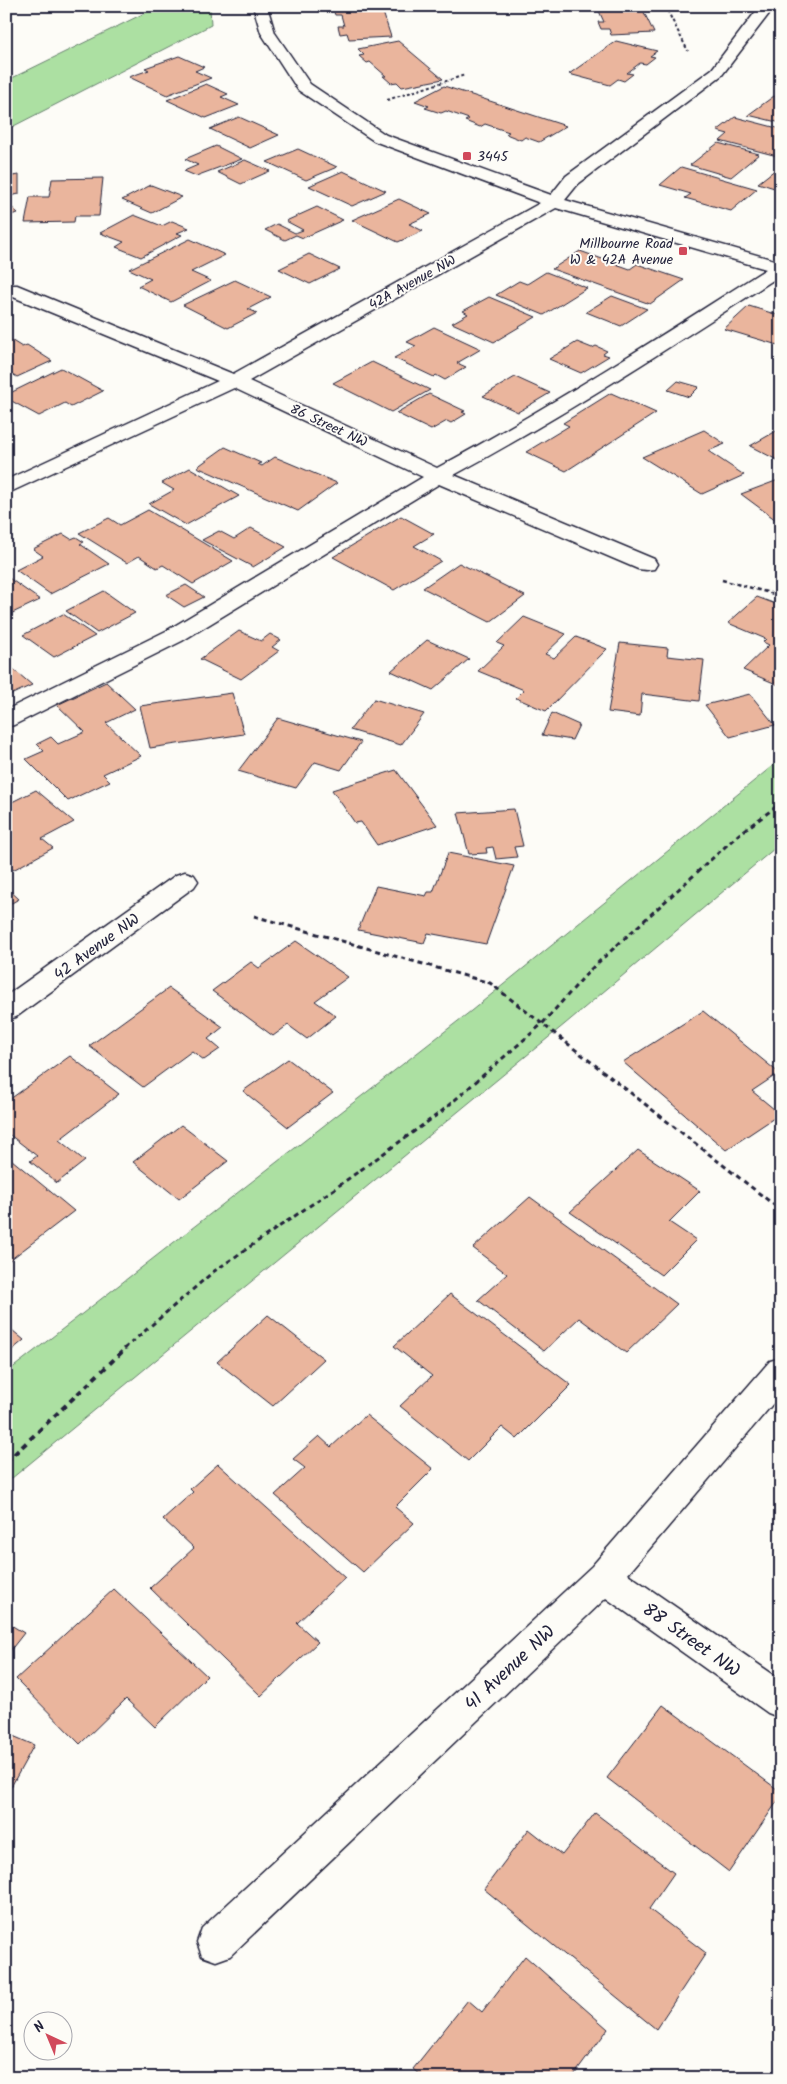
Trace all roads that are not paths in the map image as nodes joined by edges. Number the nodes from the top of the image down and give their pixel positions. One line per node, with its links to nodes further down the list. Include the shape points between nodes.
1 (260, 6): 3 (street, via 268,33 304,87 380,138)
2 (768, 6): 3 (street, 42A Avenue NW, via 718,72 572,180)
3 (554, 202): 4 (street); 6 (street, 42A Avenue NW)
4 (781, 267): 7 (street, via 519,432)
5 (10, 289): 6 (street, 86 Street NW)
6 (234, 381): 7 (street, 86 Street NW); 8 (street, 42A Avenue NW)
7 (438, 476): 9 (street, 86 Street NW); 10 (street, via 174,636)
8 (6, 488)
9 (646, 564)
10 (6, 720)
11 (185, 881): 12 (street, 42 Avenue NW)
12 (6, 1010)
13 (781, 1371): 14 (street, 41 Avenue NW)
14 (604, 1577): 15 (street, 88 Street NW); 16 (street, 41 Avenue NW)
15 (781, 1701)
16 (216, 1942)

